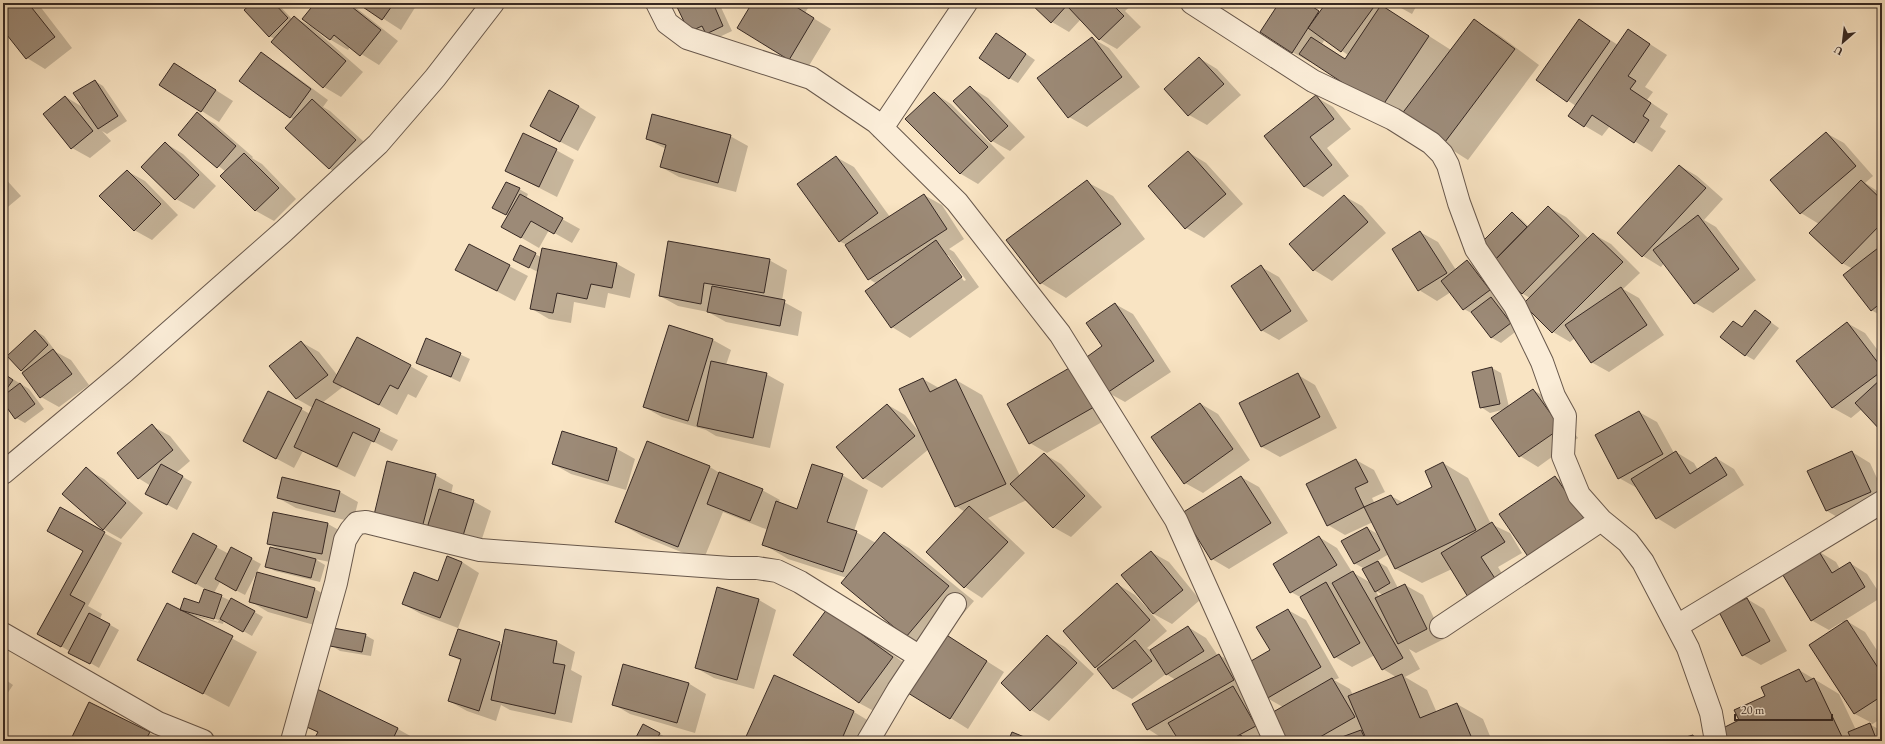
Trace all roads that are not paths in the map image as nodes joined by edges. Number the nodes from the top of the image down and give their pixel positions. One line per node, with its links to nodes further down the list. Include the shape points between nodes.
1 (493, 3): 6 (street, via 435,78 378,144 125,371)
2 (657, 3): 5 (street, via 667,23 687,38 811,78)
3 (966, 3): 5 (street)
4 (1192, 3): 8 (street, via 1313,81 1393,119 1431,142 1442,154 1476,249 1515,306 1565,416 1563,456 1579,495)
5 (882, 128): 17 (street, via 957,202 1060,334 1176,520)
6 (3, 473)
7 (1882, 502): 10 (street)
8 (1601, 520): 10 (street, via 1628,542 1643,562); 11 (street)
9 (955, 604): 13 (street)
10 (1677, 626): 18 (street, via 1712,713)
11 (1441, 627)
12 (3, 634): 14 (street, via 158,724)
13 (920, 657): 15 (street, via 800,582 777,571 480,550 366,522 357,523 345,540 336,583); 16 (street)
14 (203, 741)
15 (292, 741)
16 (868, 741)
17 (1275, 741)
18 (1716, 741)

